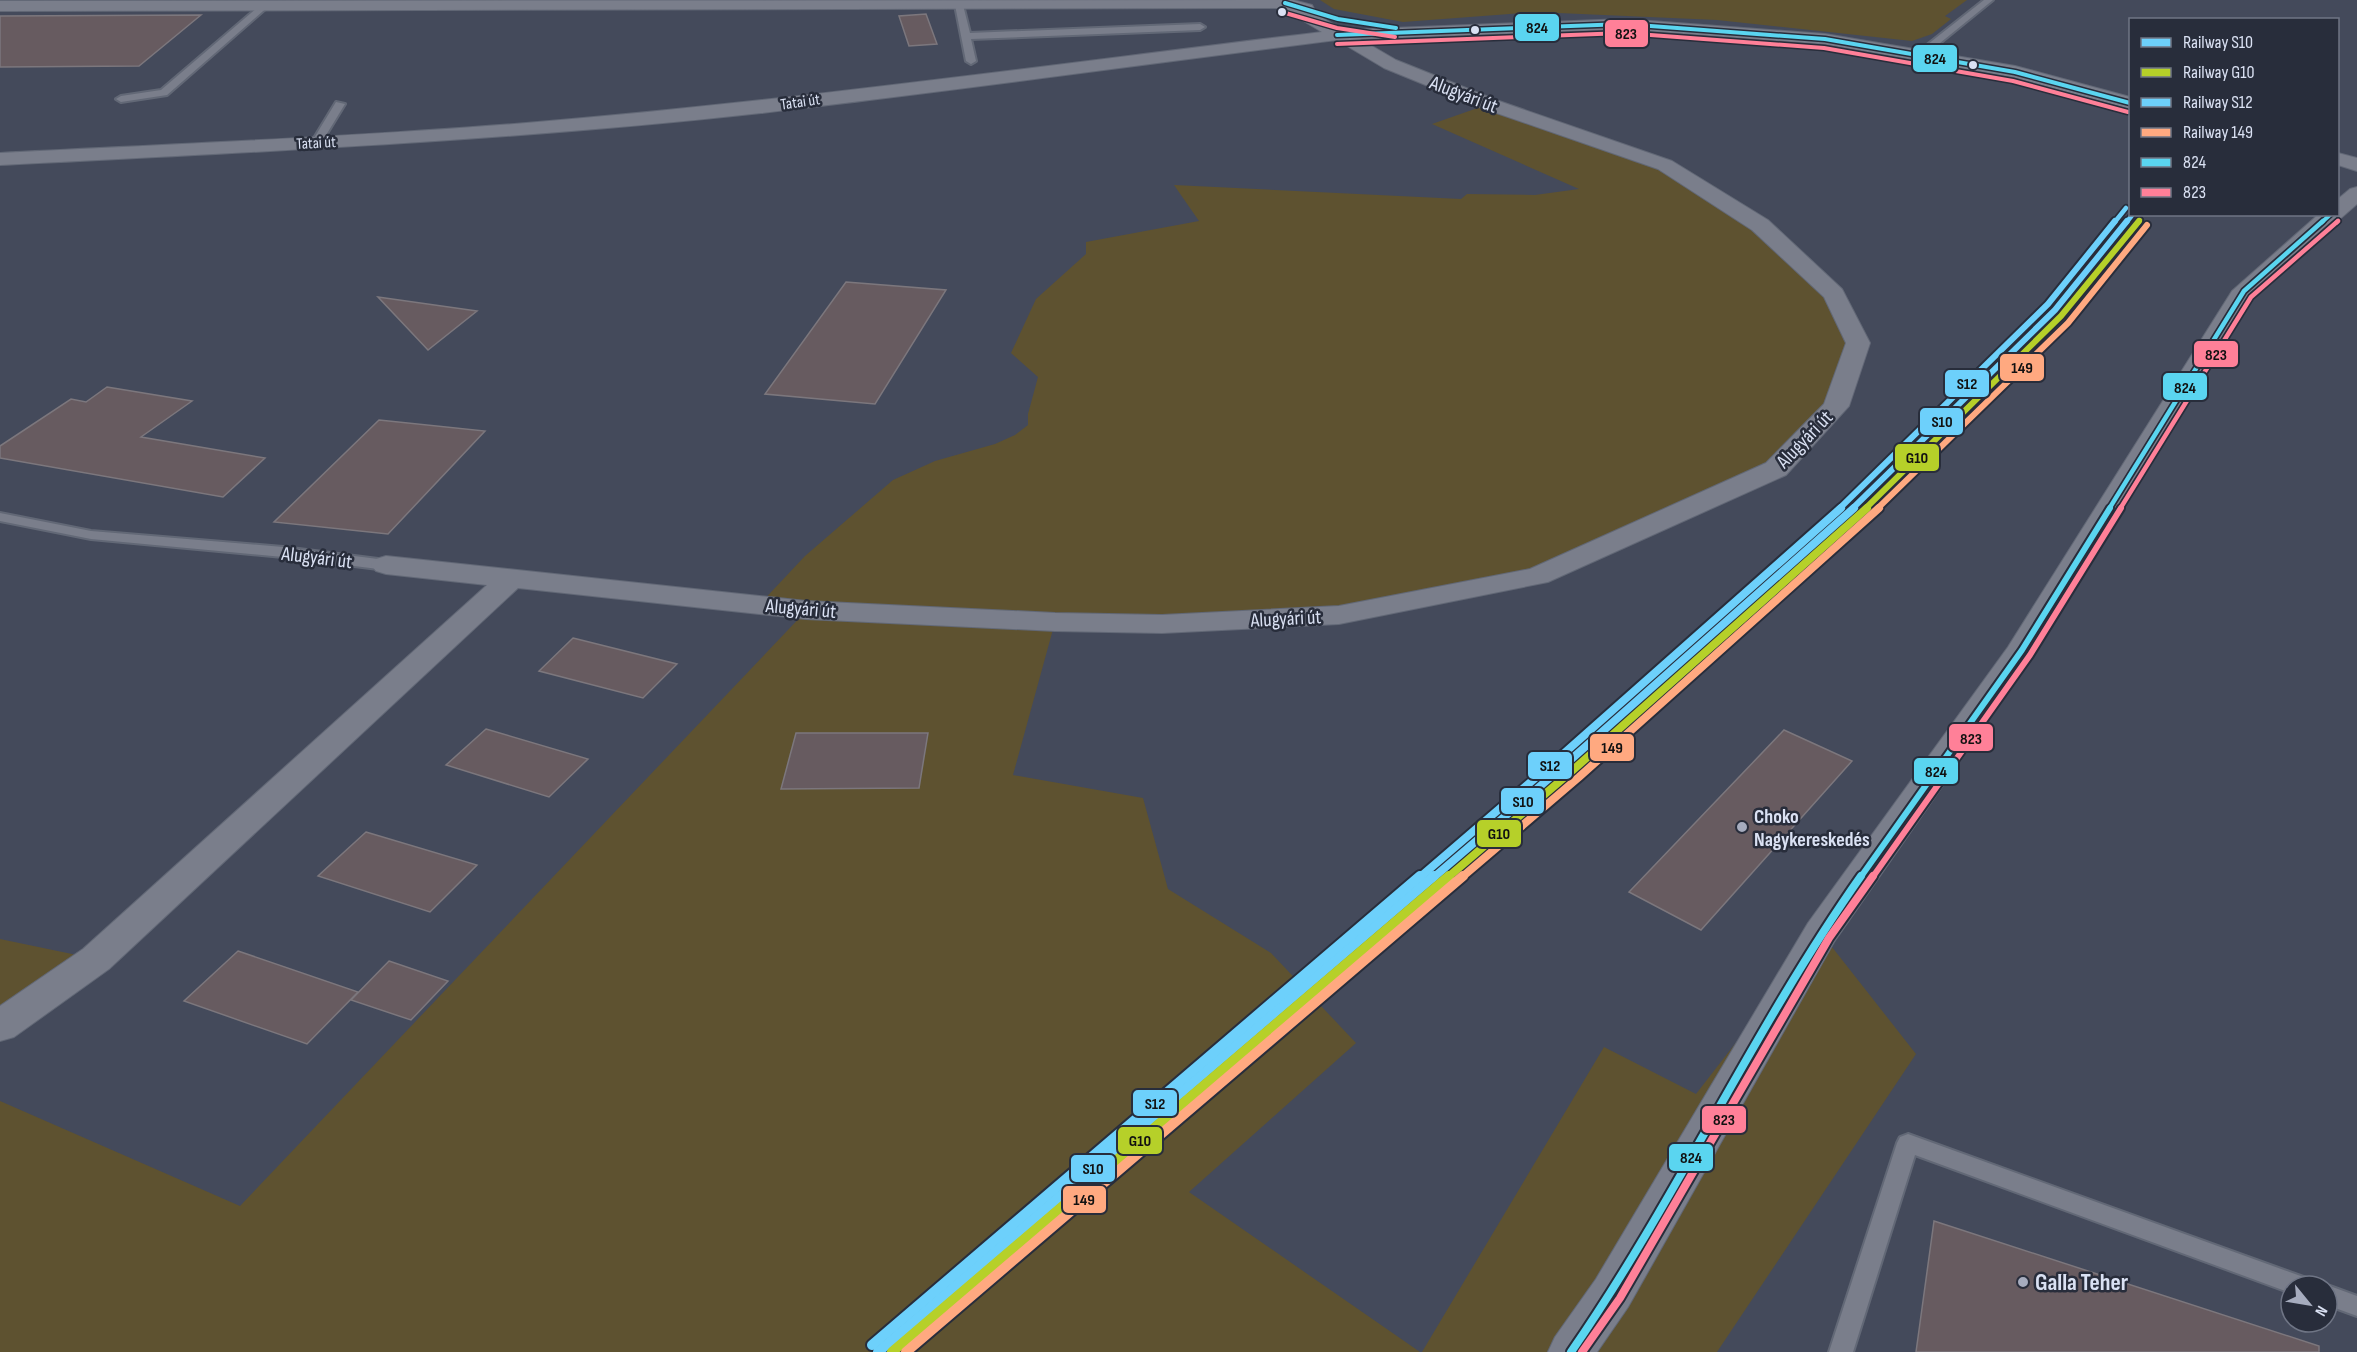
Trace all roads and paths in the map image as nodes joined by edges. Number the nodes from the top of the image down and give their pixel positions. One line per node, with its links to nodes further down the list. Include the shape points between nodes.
1 (1989, 0): 11 (lane)
2 (1286, 2): 4 (street); 7 (street, via 1355,22); 8 (street, Alugyári út); 10 (street, via 1272,29)
3 (267, 4): 4 (street); 5 (street); 13 (lane, via 164,93)
4 (959, 5): 9 (lane)
5 (0, 6)
6 (1200, 27): 9 (lane)
7 (1423, 31): 8 (street, Tatai út); 11 (street, Tatai út, via 1624,24 1825,39)
8 (1337, 35): 10 (street, Tatai út); 25 (street, Alugyári út, via 1390,64 1448,88 1665,165 1760,225 1834,294 1858,343 1836,406 1776,469 1538,576 1339,615 1161,624 1044,621 806,610)
9 (966, 36): 12 (lane)
10 (1253, 44): 16 (street, Tatai út, via 760,107)
11 (1921, 54): 14 (street, Tatai út, via 2015,72)
12 (970, 61)
13 (121, 99)
14 (2129, 103)
15 (340, 104): 16 (lane)
16 (316, 143): 17 (street, Tatai út)
17 (0, 159)
18 (2339, 160): 19 (street)
19 (2357, 165)
20 (2357, 193): 21 (street)
21 (2339, 208)
22 (2330, 216): 30 (street, via 2244,291 2022,650 1821,933 1612,1293)
23 (0, 517): 24 (lane, Alugyári út, via 91,535)
24 (386, 565): 25 (street, Alugyári út)
25 (511, 579): 26 (street, via 96,959)
26 (0, 1026)
27 (2279, 1278): 31 (lane, via 1908,1143)
28 (2339, 1299): 29 (lane)
29 (2357, 1306)
30 (1571, 1352)
31 (1841, 1352)

